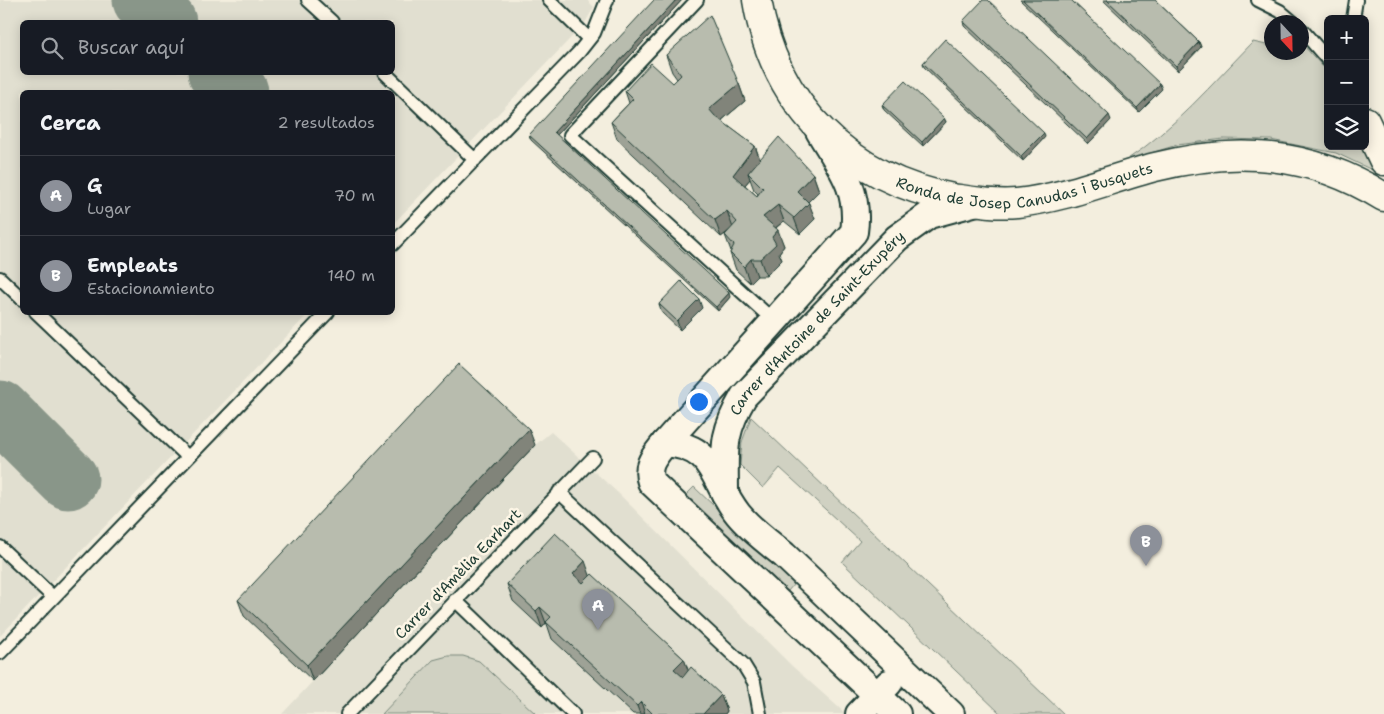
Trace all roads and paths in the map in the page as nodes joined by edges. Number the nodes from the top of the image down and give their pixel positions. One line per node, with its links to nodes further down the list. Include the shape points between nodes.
1 (308, 0): 10 (lane)
2 (549, 0): 11 (lane)
3 (607, 0): 11 (lane)
4 (697, 0): 26 (lane, via 570,135)
5 (757, 0): 15 (main road, Ronda de Josep Canudas i Busquets, via 768,45 778,68)
6 (1258, 0): 8 (lane)
7 (1356, 0): 9 (lane)
8 (1285, 15)
9 (1354, 15)
10 (330, 20)
11 (589, 38): 17 (lane)
12 (1309, 38): 13 (lane)
13 (1324, 55)
14 (387, 75): 17 (lane)
15 (818, 128): 20 (main road, Ronda de Josep Canudas i Busquets, via 861,164 891,180 925,193); 26 (street, via 851,186 857,212 854,232)
16 (1369, 129): 18 (main road)
17 (475, 160): 21 (lane)
18 (1384, 161)
19 (1384, 196): 20 (main road, Ronda de Josep Canudas i Busquets, via 1340,173 1297,159 1229,154 1156,167 1057,197 1015,203)
20 (977, 202): 27 (street, Carrer d'Antoine de Saint-Exupéry, via 930,215 896,238)
21 (395, 242)
22 (0, 278): 23 (lane)
23 (20, 297)
24 (39, 315): 29 (lane)
25 (325, 315): 29 (lane)
26 (775, 322): 27 (street); 28 (street)
27 (795, 342): 32 (street, Carrer d'Antoine de Saint-Exupéry, via 744,396 731,417 724,442)
28 (665, 443): 32 (street, via 683,444 704,457); 38 (street, via 650,462 651,482)
29 (188, 457): 34 (lane)
30 (593, 458): 31 (lane, Carrer d'Amèlia Earhart)
31 (559, 492): 35 (lane, Carrer d'Amèlia Earhart); 41 (lane, via 742,664 754,682)
32 (725, 494): 37 (street, via 758,535 784,555)
33 (0, 548): 34 (lane)
34 (53, 597): 36 (lane)
35 (455, 600): 39 (lane, Carrer d'Amèlia Earhart); 40 (lane)
36 (0, 653)
37 (903, 668): 38 (street); 44 (street)
38 (877, 695): 42 (street); 43 (street)
39 (347, 714)
40 (573, 714)
41 (760, 714)
42 (859, 714)
43 (897, 714)
44 (951, 714)

